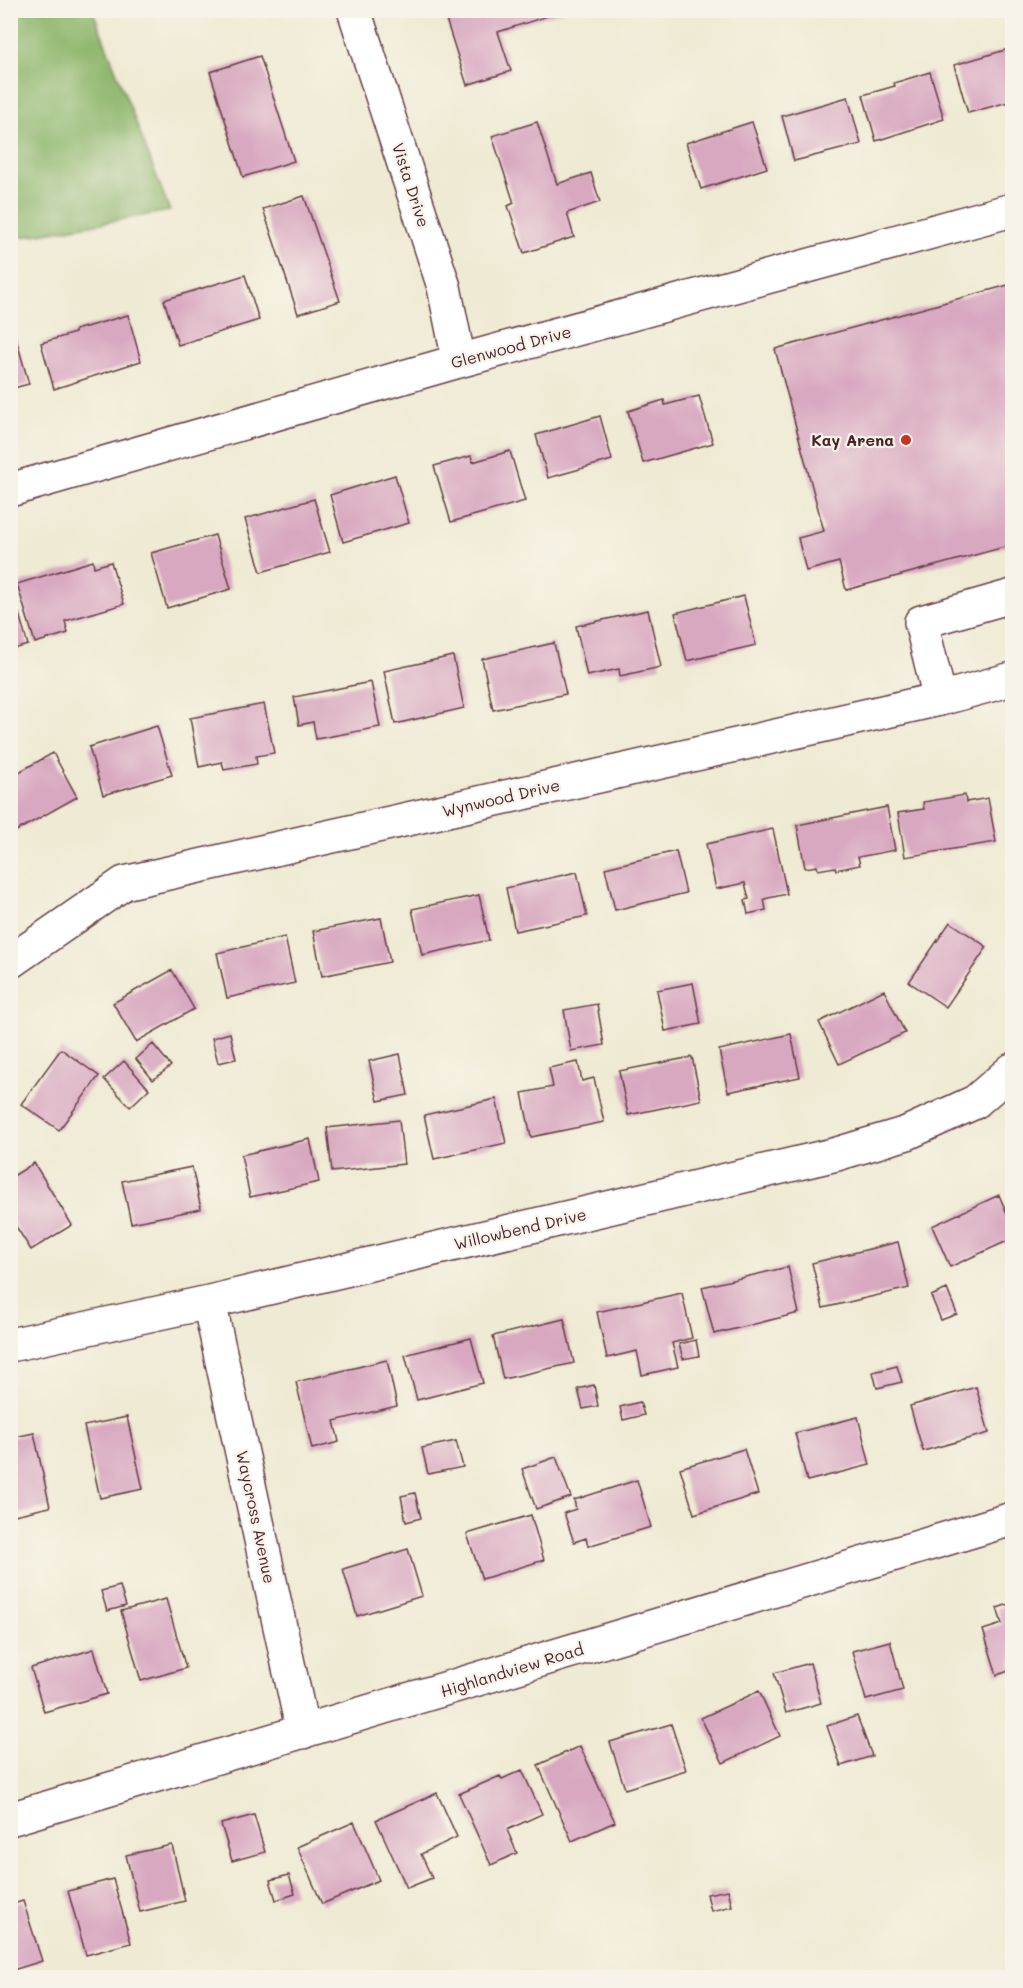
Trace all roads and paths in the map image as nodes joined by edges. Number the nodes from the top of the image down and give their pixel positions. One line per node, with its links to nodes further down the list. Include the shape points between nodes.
1 (354, 10): 3 (street, Vista Drive, via 444,286)
2 (1012, 210): 3 (street, Glenwood Drive)
3 (459, 361): 4 (street, Glenwood Drive)
4 (10, 490)
5 (1012, 596): 7 (street, via 921,622)
6 (1012, 679): 7 (street, Wynwood Drive)
7 (940, 699): 8 (street, Wynwood Drive, via 124,883)
8 (10, 962)
9 (1012, 1070): 10 (street, Willowbend Drive, via 975,1102 907,1133 837,1154)
10 (209, 1302): 11 (street, Willowbend Drive); 13 (street, Waycross Avenue)
11 (10, 1345)
12 (1012, 1519): 13 (street, Highlandview Road)
13 (303, 1732): 14 (street, Highlandview Road)
14 (10, 1819)

